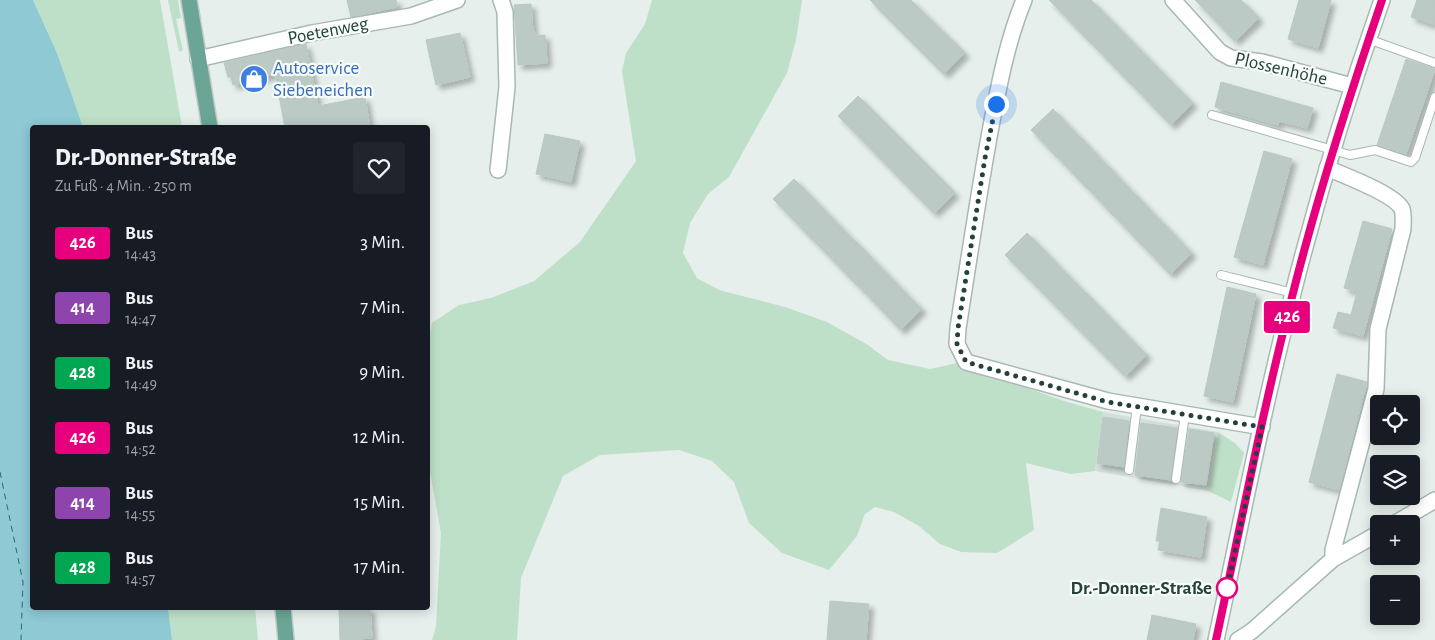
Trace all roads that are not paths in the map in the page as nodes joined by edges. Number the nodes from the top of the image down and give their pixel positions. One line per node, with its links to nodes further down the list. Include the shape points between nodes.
1 (189, 0): 8 (main road)
2 (457, 0): 8 (street, Poetenweg, via 411,16 312,33)
3 (501, 0): 16 (street, via 505,12 507,87)
4 (1024, 0): 19 (street, via 1010,39 990,132 957,344 966,362 1108,402)
5 (1173, 0): 10 (street, Plossenhöhe, via 1220,52 1231,58 1262,62)
6 (1382, 0): 7 (street)
7 (1368, 39): 9 (lane); 10 (street)
8 (198, 59): 13 (main road)
9 (1435, 63)
10 (1352, 86): 14 (street)
11 (1435, 96): 14 (lane, via 1411,162 1375,150 1350,155)
12 (1212, 116): 14 (lane)
13 (209, 125)
14 (1332, 150): 15 (street)
15 (1327, 168): 18 (street); 27 (street, via 1384,194 1402,209 1404,218 1378,329 1376,389)
16 (498, 170)
17 (1221, 275): 18 (lane)
18 (1292, 293): 21 (street)
19 (1137, 406): 20 (street); 22 (lane)
20 (1185, 414): 21 (street); 23 (lane)
21 (1262, 427): 30 (street)
22 (1129, 470)
23 (1176, 479)
24 (1435, 500): 25 (street)
25 (1409, 515)
26 (1370, 538): 27 (street)
27 (1332, 559): 31 (street)
28 (283, 610): 29 (main road)
29 (286, 640)
30 (1216, 640)
31 (1238, 640)

